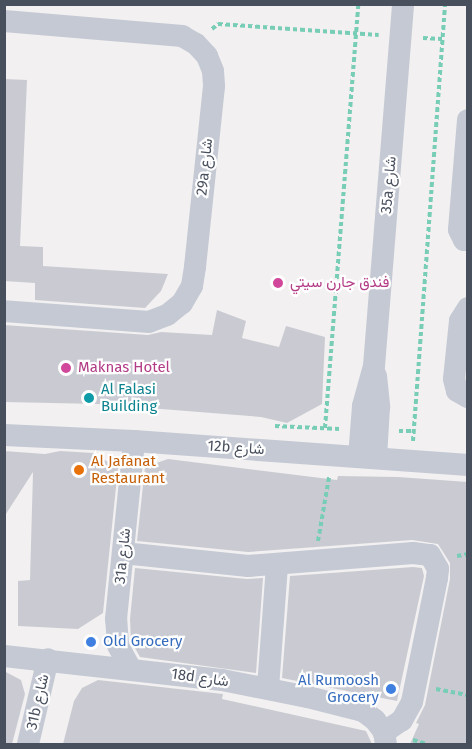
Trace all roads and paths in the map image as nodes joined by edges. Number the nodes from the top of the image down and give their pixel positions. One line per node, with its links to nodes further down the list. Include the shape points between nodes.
1 (358, 4): 5 (path)
2 (404, 4): 6 (street, 35a شارع)
3 (445, 4): 7 (path)
4 (4, 21): 8 (street, via 166,34 182,36)
5 (355, 33): 6 (path); 8 (path, via 218,24); 14 (path)
6 (401, 36): 7 (path); 18 (street, 35a شارع, via 374,366 363,406)
7 (442, 39): 19 (path)
8 (196, 44): 12 (street, 29a شارع, via 213,70 214,86 195,267 192,286 182,303 149,322)
9 (468, 120): 10 (street, via 459,230)
10 (468, 240)
11 (468, 308): 13 (street, via 460,321 454,379 457,392)
12 (4, 310)
13 (468, 397)
14 (325, 428)
15 (4, 435): 16 (street, 12b شارع)
16 (134, 441): 17 (street, 12b شارع); 21 (street, 31a شارع)
17 (333, 456): 18 (street, 12b شارع); 22 (path)
18 (368, 457): 19 (street, 12b شارع)
19 (412, 461): 20 (street, 12b شارع)
20 (468, 465)
21 (123, 553): 23 (street, via 219,565); 26 (street, 31a شارع, via 116,632)
22 (314, 562): 23 (street); 27 (street, via 422,552 435,561 437,578)
23 (277, 566): 28 (street)
24 (4, 656): 25 (street, 18d شارع)
25 (48, 659): 26 (street, 18d شارع); 31 (street, 31b شارع)
26 (130, 668): 28 (street, 18d شارع)
27 (415, 686): 29 (path); 30 (street, via 408,712)
28 (267, 688): 30 (street, 18d شارع, via 363,711 375,720)
29 (468, 695)
30 (385, 738)
31 (28, 744)

